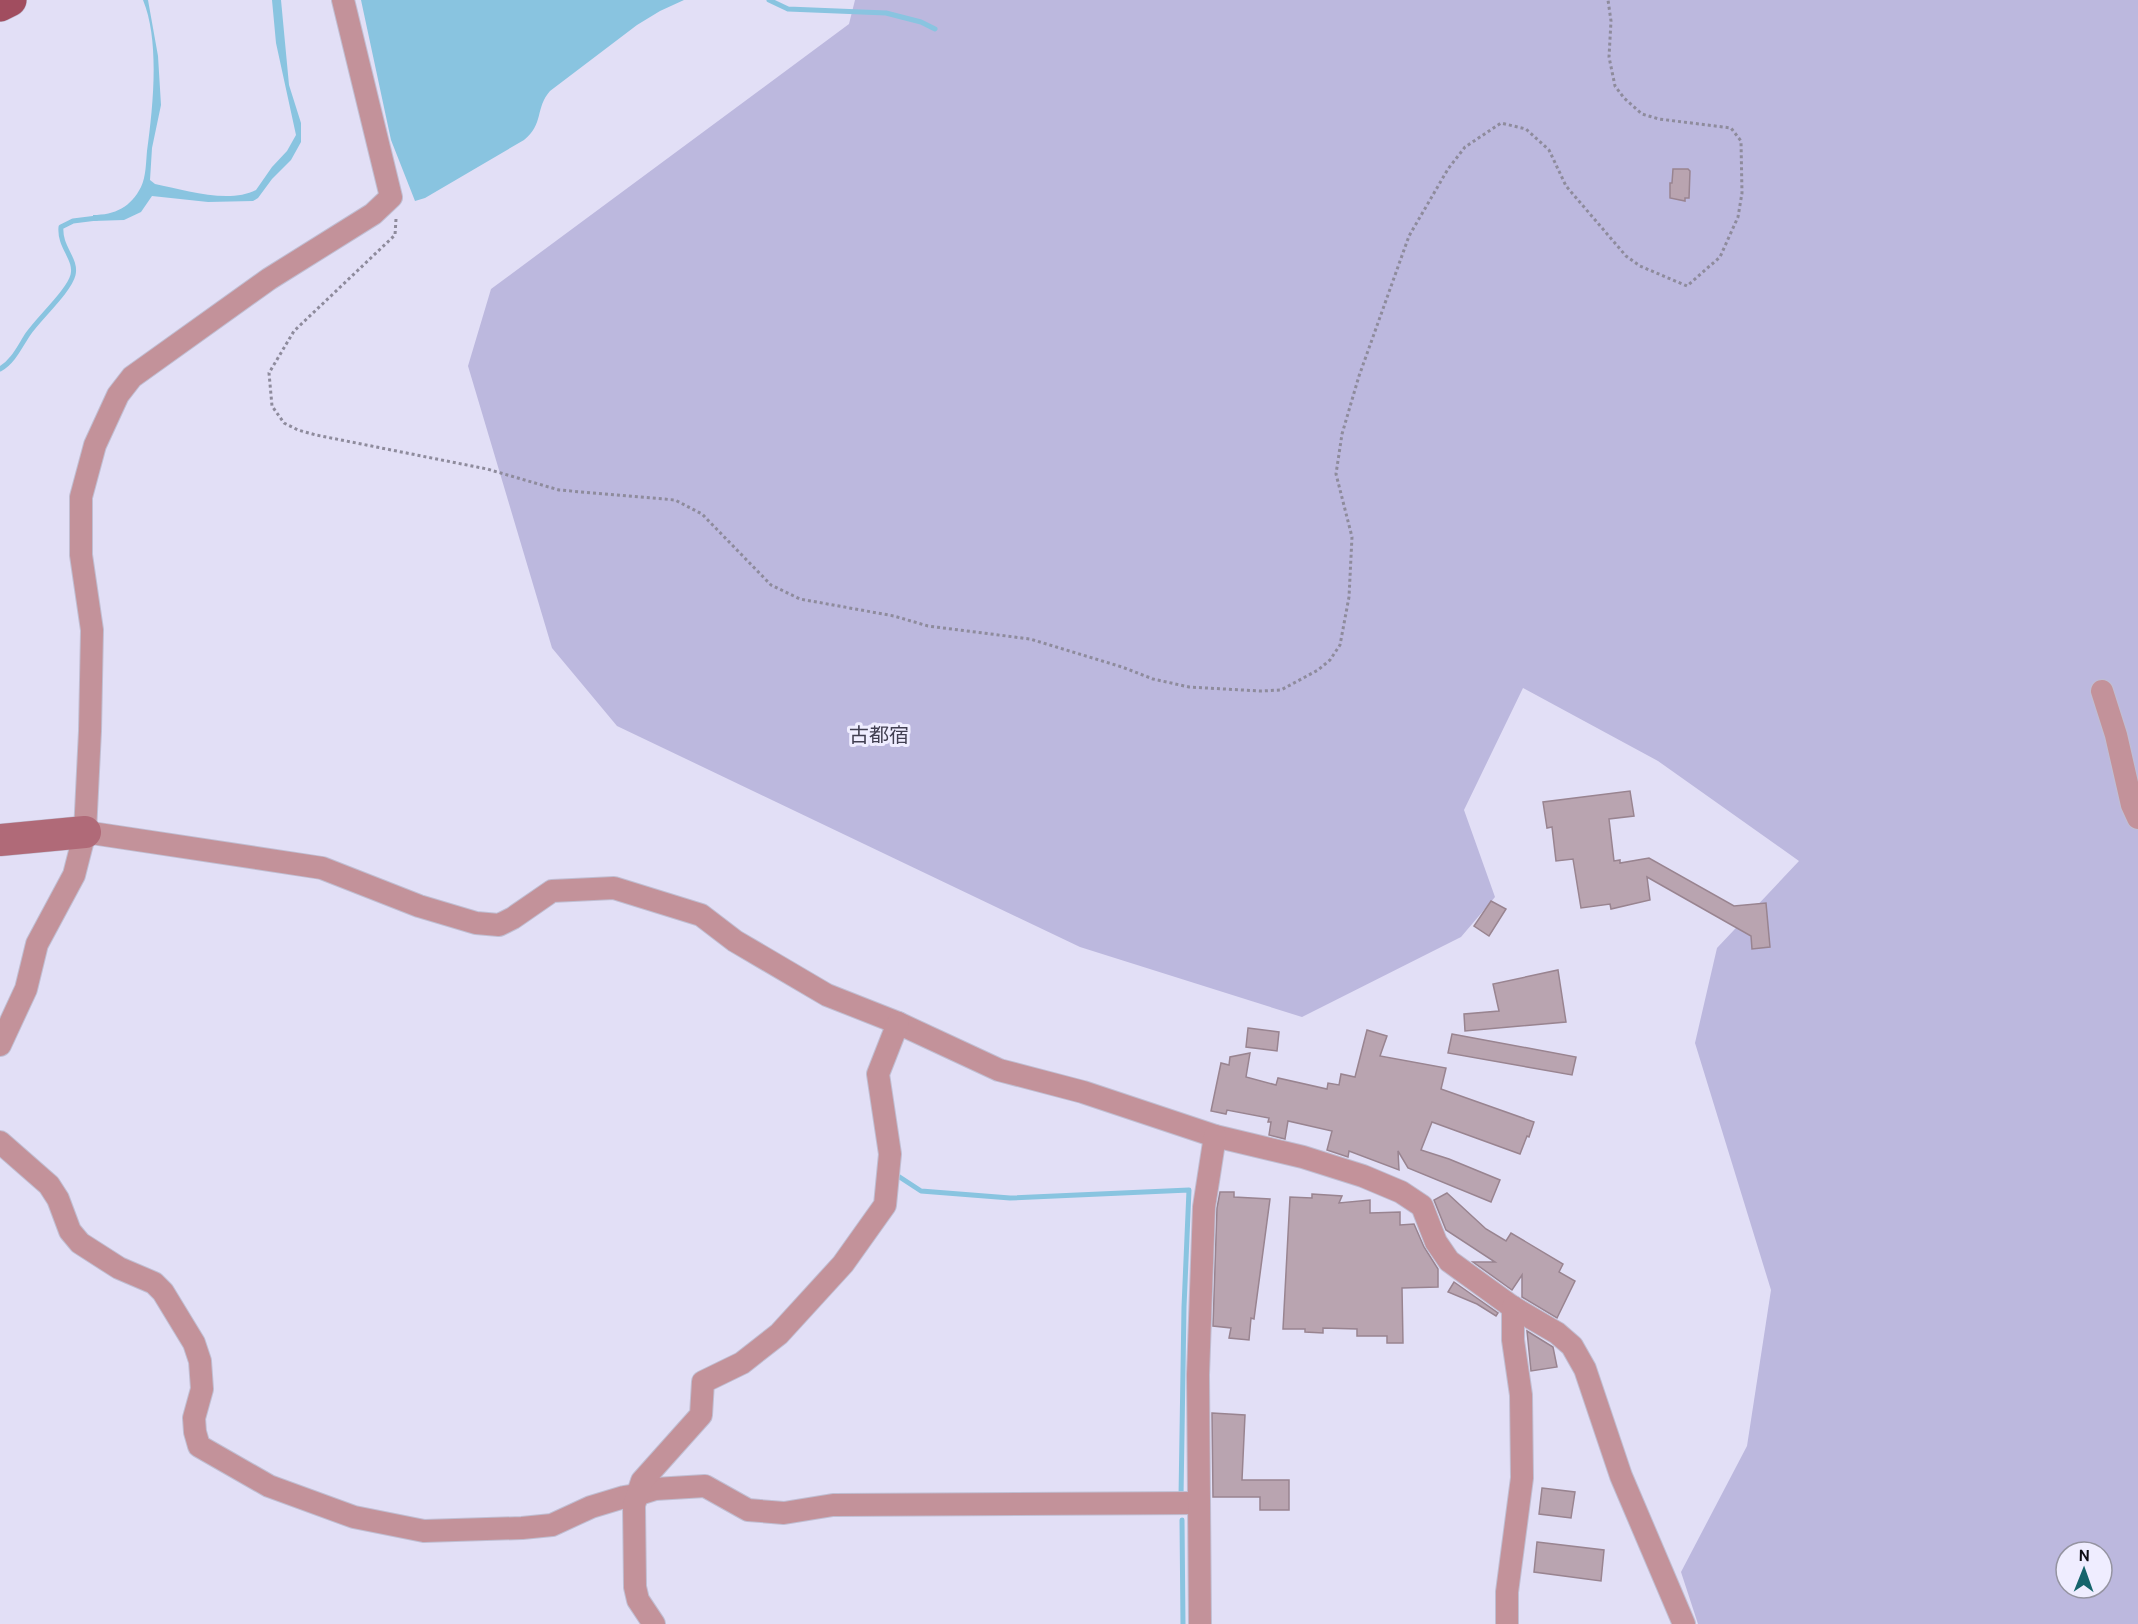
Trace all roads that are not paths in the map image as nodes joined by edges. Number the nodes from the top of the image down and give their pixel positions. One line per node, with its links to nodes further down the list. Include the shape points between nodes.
1 (10, 0): 3 (main road)
2 (343, 0): 6 (street, via 392,196 373,214 269,279 132,377 118,394 95,446 81,497 81,555 92,630)
3 (0, 5)
4 (2102, 691): 5 (street)
5 (2138, 818)
6 (85, 832): 7 (street); 8 (street, via 322,868 419,906 476,923 500,925 552,891 614,888 702,915 735,941 827,995); 9 (street, via 74,875 37,944 26,989)
7 (0, 840)
8 (898, 1023): 10 (street, via 999,1070 1083,1092); 13 (street, via 878,1074 890,1154 885,1205 843,1264 779,1334 742,1363 703,1382 701,1415 642,1481)
9 (0, 1045)
10 (1215, 1137): 12 (street, via 1303,1158 1401,1192 1422,1206 1436,1242 1449,1261); 14 (street, via 1204,1207 1198,1375)
11 (0, 1142): 13 (street, via 49,1185 70,1231 80,1243 119,1268 154,1283 163,1292 194,1343 200,1361 202,1389 194,1418 199,1446 218,1458 269,1486 354,1517 424,1531 552,1525 591,1507)
12 (1513, 1307): 17 (street, via 1512,1341 1521,1395 1522,1478 1507,1592); 18 (street, via 1557,1333 1572,1346 1585,1369 1621,1476)
13 (636, 1495): 14 (street, via 655,1489 705,1486 748,1509 784,1513 833,1505); 15 (street, via 635,1587 638,1600)
14 (1199, 1503): 16 (street)
15 (654, 1624)
16 (1200, 1624)
17 (1507, 1624)
18 (1684, 1624)

